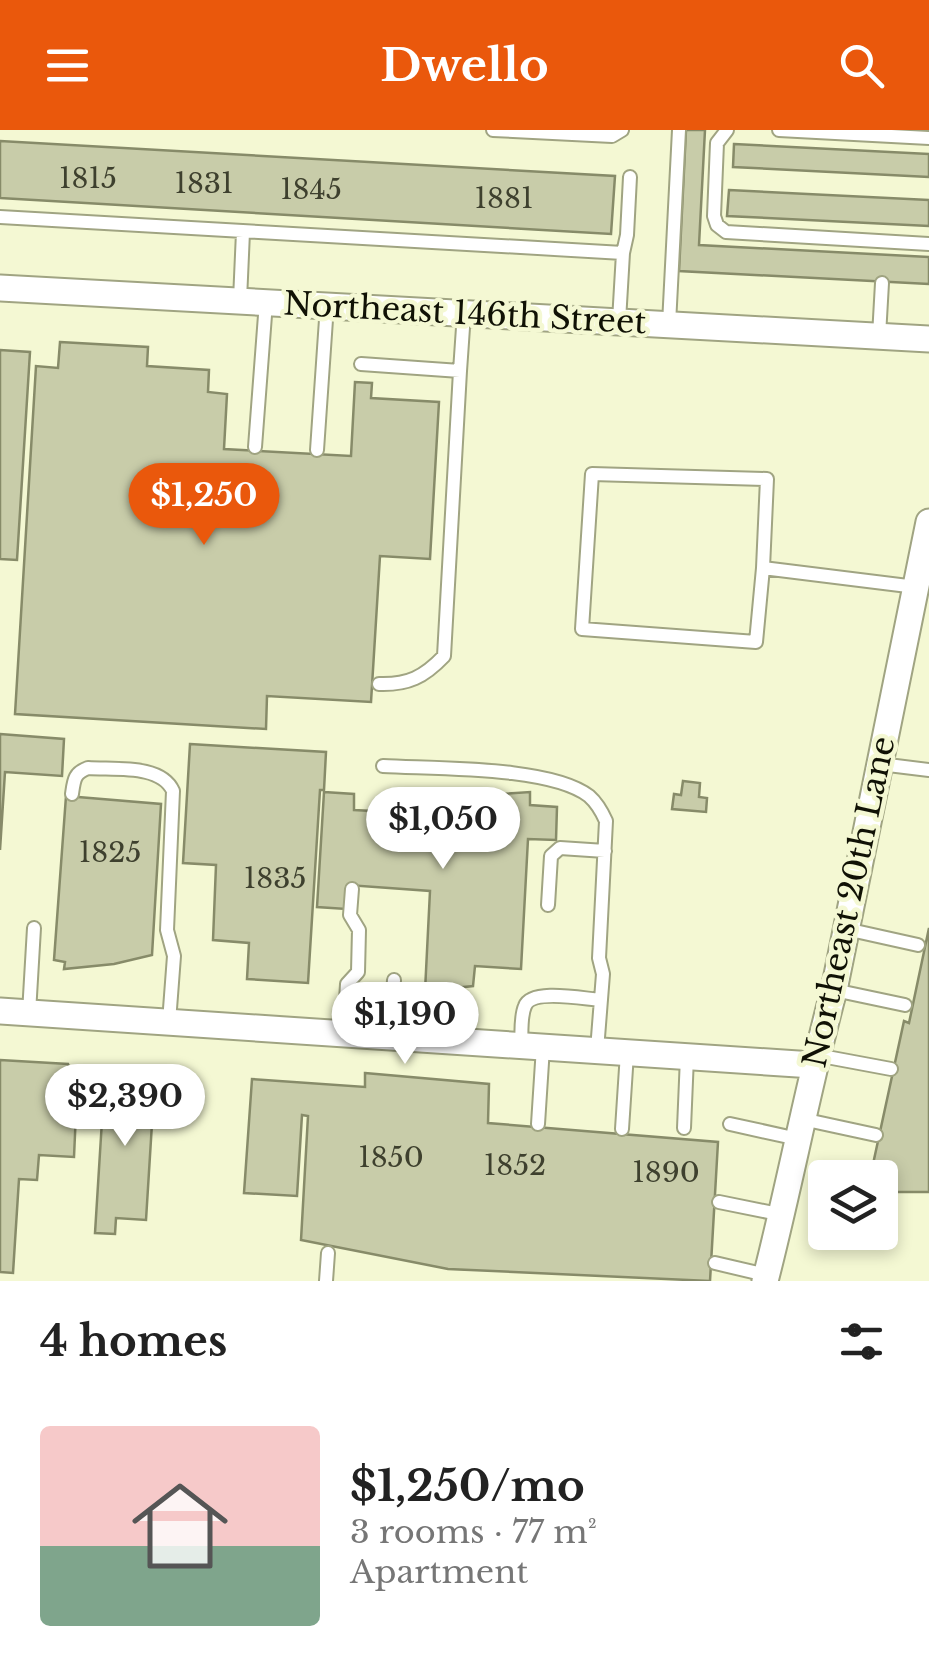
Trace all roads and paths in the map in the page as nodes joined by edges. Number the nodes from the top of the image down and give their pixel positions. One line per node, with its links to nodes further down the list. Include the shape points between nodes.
1 (493, 130): 2 (lane, via 612,136)
2 (622, 130)
3 (679, 130): 19 (lane)
4 (727, 130): 10 (lane, via 717,143 714,216 726,232)
5 (780, 130): 6 (lane)
6 (929, 138)
7 (630, 177): 11 (lane)
8 (0, 217): 9 (lane)
9 (243, 232): 11 (lane); 14 (lane)
10 (929, 244)
11 (623, 254): 18 (lane)
12 (882, 284): 20 (lane)
13 (0, 288): 14 (street, Northeast 146th Street)
14 (240, 300): 15 (street, Northeast 146th Street)
15 (266, 302): 16 (street, Northeast 146th Street); 24 (lane)
16 (327, 305): 17 (street, Northeast 146th Street); 25 (lane)
17 (464, 313): 18 (street, Northeast 146th Street); 23 (lane)
18 (619, 321): 19 (street, Northeast 146th Street)
19 (668, 324): 20 (street, Northeast 146th Street)
20 (880, 336): 21 (street, Northeast 146th Street)
21 (929, 338)
22 (361, 364): 23 (lane)
23 (460, 371): 29 (lane, via 444,656 418,679)
24 (255, 447)
25 (317, 450)
26 (929, 522): 28 (street, Northeast 20th Lane)
27 (762, 568): 27 (lane, via 767,479 592,474 582,629 756,642); 28 (lane)
28 (916, 588): 30 (street, Northeast 20th Lane)
29 (379, 684)
30 (880, 764): 32 (lane); 38 (street, Northeast 20th Lane)
31 (383, 766): 34 (lane, via 552,780 600,808)
32 (929, 770)
33 (72, 794): 46 (lane, via 74,778 88,768 158,774 173,791)
34 (605, 851): 36 (lane, via 554,850); 42 (lane)
35 (352, 889): 47 (lane, via 350,915 360,930 358,972 347,984)
36 (548, 905)
37 (34, 928): 45 (lane)
38 (846, 929): 39 (lane); 41 (street, Northeast 20th Lane)
39 (918, 944)
40 (394, 980): 48 (lane)
41 (834, 990): 43 (lane); 53 (street, Northeast 20th Lane)
42 (601, 1000): 49 (lane, via 529,999 524,1007); 50 (lane)
43 (905, 1005)
44 (0, 1011): 45 (street)
45 (29, 1013): 46 (street)
46 (169, 1022): 47 (street)
47 (344, 1035): 48 (street)
48 (390, 1038): 49 (street)
49 (532, 1046): 50 (street); 55 (lane)
50 (597, 1050): 51 (street)
51 (627, 1053): 52 (street); 58 (lane)
52 (687, 1057): 53 (street); 57 (lane)
53 (814, 1060): 54 (lane); 59 (street, Northeast 20th Lane)
54 (892, 1069)
55 (538, 1124)
56 (730, 1124): 59 (lane)
57 (684, 1128)
58 (622, 1129)
59 (800, 1129): 60 (lane); 62 (street, Northeast 20th Lane)
60 (876, 1136)
61 (719, 1202): 62 (lane)
62 (783, 1215): 65 (street, Northeast 20th Lane)
63 (328, 1253): 66 (lane)
64 (714, 1263): 65 (lane)
65 (766, 1278)
66 (326, 1281)

